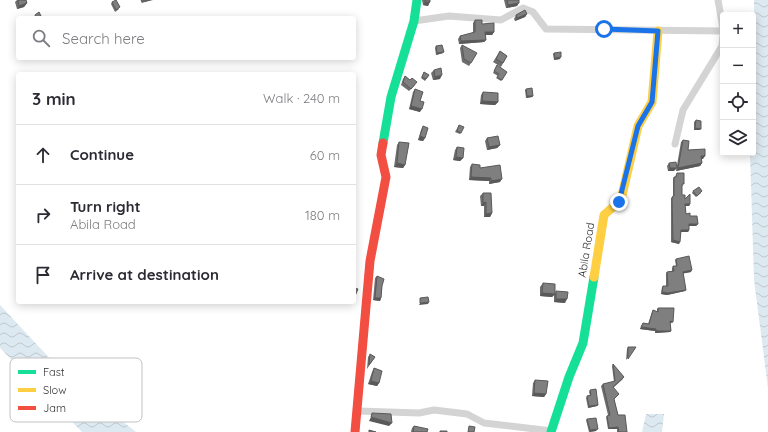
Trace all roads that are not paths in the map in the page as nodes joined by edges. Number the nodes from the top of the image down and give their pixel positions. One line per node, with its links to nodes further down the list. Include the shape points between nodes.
1 (417, 0): 4 (street)
2 (718, 0): 3 (street)
3 (720, 12)
4 (414, 21): 6 (street, via 449,16 501,20 523,8 533,12 546,29); 9 (street, via 391,97 381,155 386,176 370,261)
5 (720, 30): 6 (street)
6 (658, 31): 11 (street, Abila Road, via 652,102 638,126 621,200 604,215 583,343)
7 (721, 48): 8 (street, via 683,110)
8 (675, 144)
9 (358, 411): 10 (street); 11 (street, via 419,414 434,410 467,414 484,423)
10 (355, 432)
11 (551, 432)

